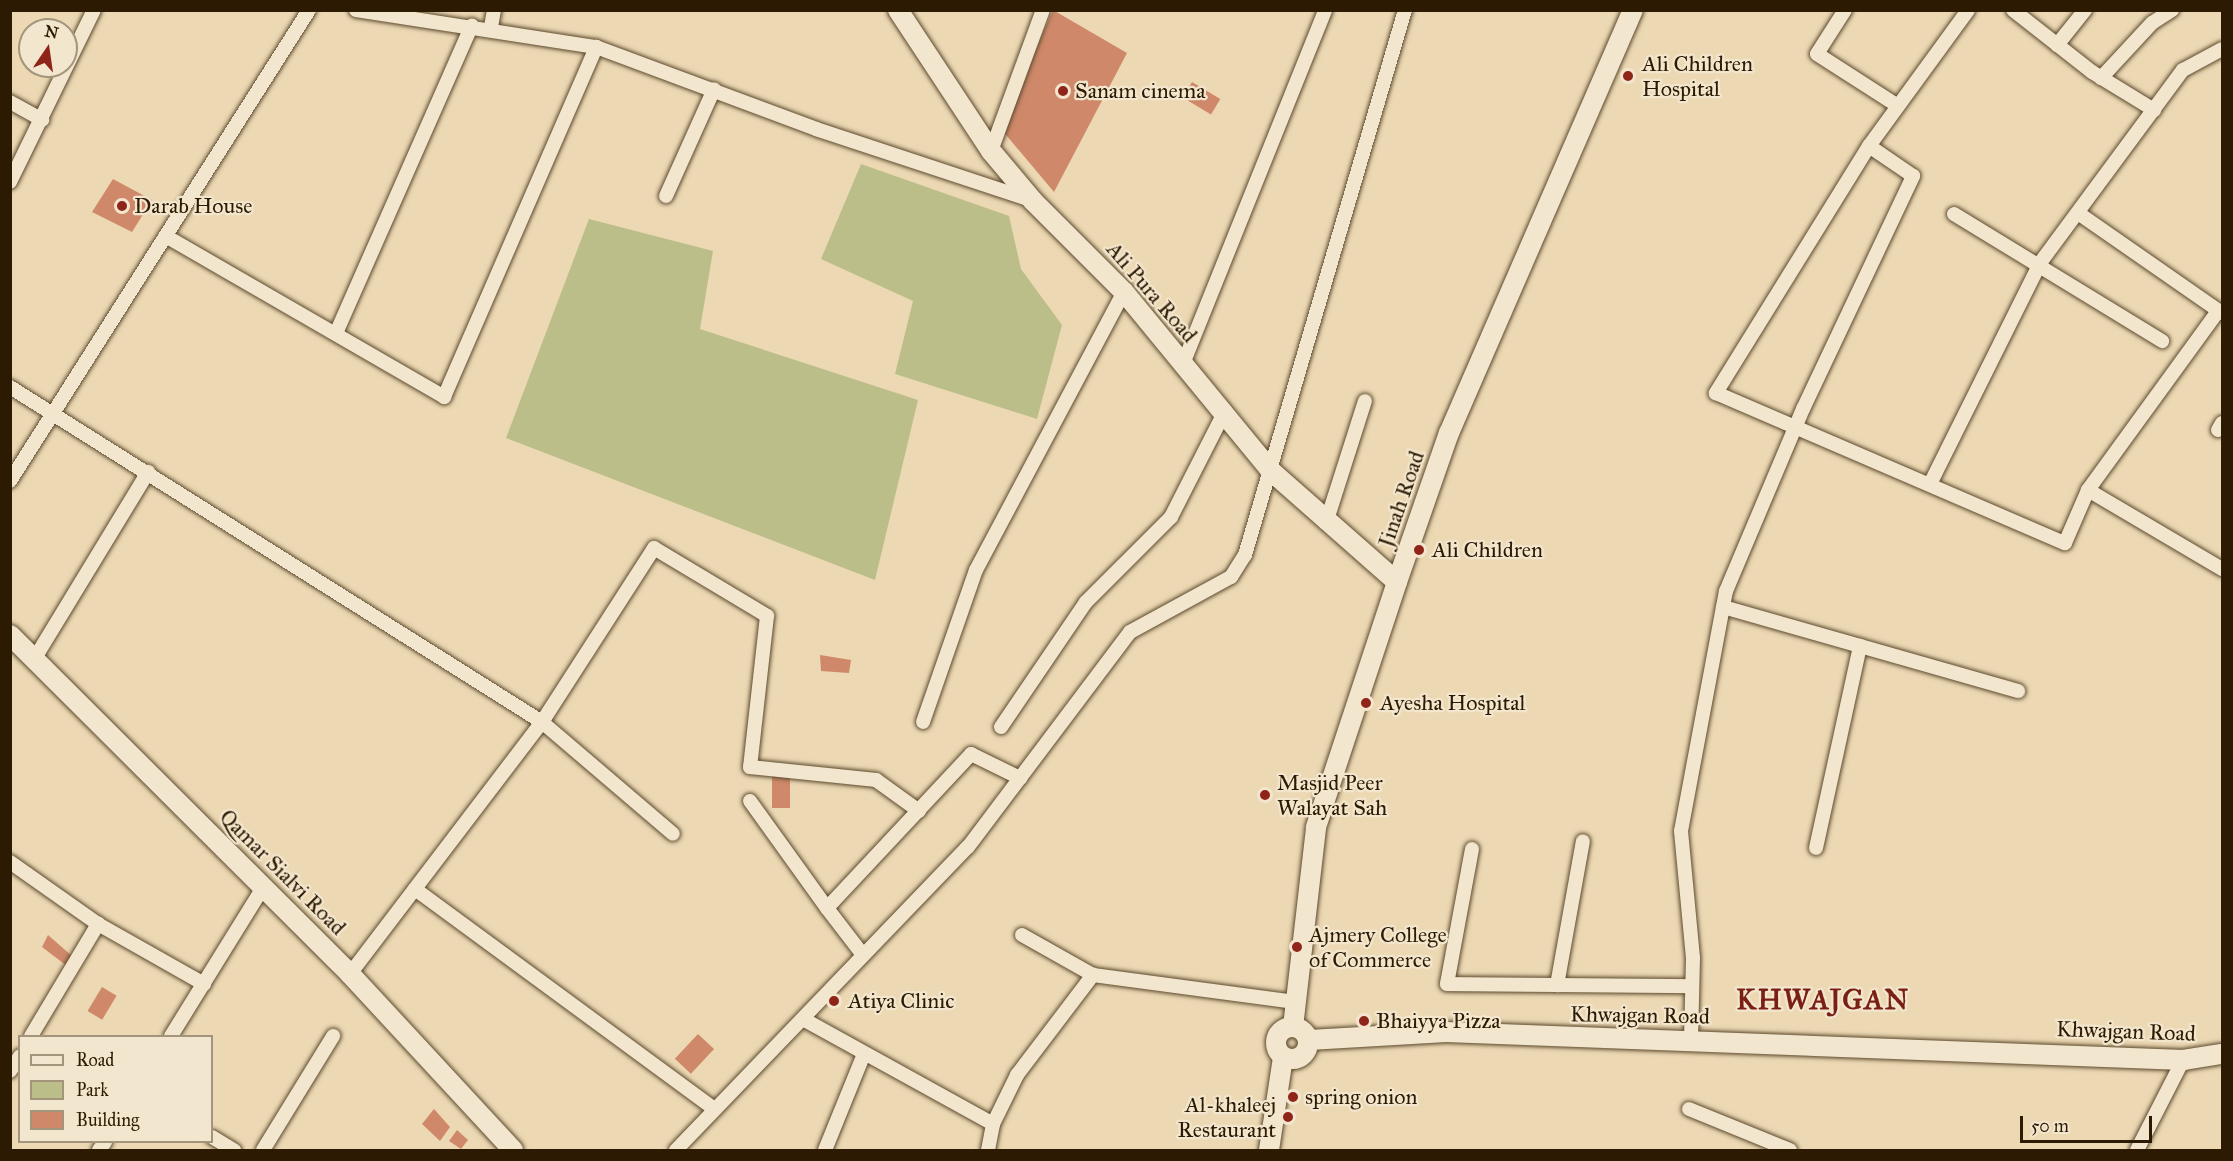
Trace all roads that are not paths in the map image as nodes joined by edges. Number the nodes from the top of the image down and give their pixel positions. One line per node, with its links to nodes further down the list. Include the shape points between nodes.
1 (94, 10): 27 (street)
2 (309, 10): 35 (street)
3 (356, 10): 16 (street)
4 (494, 10): 17 (street)
5 (898, 10): 29 (street, Ali Pura Road)
6 (1043, 10): 29 (street)
7 (1325, 10): 41 (street)
8 (1405, 10): 47 (street)
9 (1624, 10): 18 (street)
10 (1634, 10): 18 (street, Jinah Road)
11 (1845, 10): 25 (street, via 1817,54)
12 (1968, 10): 25 (street)
13 (2013, 10): 19 (street)
14 (2085, 10): 19 (street)
15 (2172, 10): 22 (street, via 2152,23)
16 (472, 25): 17 (street); 39 (street)
17 (491, 27): 20 (street)
18 (1622, 33): 54 (street, Jinah Road, via 1449,433)
19 (2057, 45): 22 (street)
20 (596, 47): 23 (street); 39 (street, via 444,397)
21 (2223, 49): 26 (street, via 2183,70)
22 (2101, 78): 26 (street)
23 (714, 89): 31 (street); 32 (street)
24 (10, 102): 27 (street)
25 (1899, 106): 28 (street)
26 (2154, 110): 34 (street)
27 (42, 120): 30 (street)
28 (1869, 146): 46 (street, via 1913,176); 46 (street, via 1716,393)
29 (992, 151): 32 (street, Ali Pura Road)
30 (10, 182)
31 (666, 196)
32 (1034, 201): 37 (street, Ali Pura Road)
33 (1954, 213): 36 (street)
34 (2078, 213): 36 (street); 38 (street)
35 (169, 238): 39 (street); 45 (street)
36 (2040, 263): 40 (street); 50 (street)
37 (1124, 292): 41 (street, Ali Pura Road); 61 (street, via 976,570)
38 (2220, 312): 51 (street)
39 (337, 331)
40 (2162, 341)
41 (1183, 364): 44 (street, Ali Pura Road)
42 (10, 387): 45 (street)
43 (1365, 401): 52 (street)
44 (1225, 411): 47 (street, Ali Pura Road); 62 (street, via 1170,517 1086,602)
45 (56, 413): 48 (street); 49 (street)
46 (1796, 425): 50 (street); 55 (street, via 1734,563)
47 (1270, 470): 52 (street, Ali Pura Road); 63 (street, via 1245,555 1231,577 1130,632)
48 (148, 472): 58 (street); 60 (street)
49 (10, 481)
50 (1930, 484): 51 (street, via 2065,543)
51 (2088, 490): 53 (street)
52 (1326, 524): 54 (street, Ali Pura Road)
53 (2223, 569)
54 (1397, 582): 82 (street, Jinah Road, via 1316,827)
55 (1723, 607): 57 (street); 81 (street, via 1681,831)
56 (10, 635): 58 (street, Qamar Sialvi Road)
57 (1860, 646): 59 (street); 68 (street)
58 (35, 658): 71 (street, Qamar Sialvi Road)
59 (2019, 691)
60 (542, 722): 65 (street, via 654,548 767,616 750,767 876,780); 66 (street); 72 (street)
61 (923, 722)
62 (1000, 727)
63 (1020, 778): 65 (street, via 972,753); 76 (street, via 968,847)
64 (750, 801): 73 (street)
65 (919, 811): 73 (street)
66 (673, 834)
67 (1583, 841): 80 (street)
68 (1816, 848)
69 (1472, 849): 80 (street, via 1447,984)
70 (10, 862): 74 (street)
71 (264, 886): 77 (street, Qamar Sialvi Road); 79 (street)
72 (415, 889): 77 (street); 94 (street)
73 (827, 908): 76 (street)
74 (98, 924): 79 (street); 85 (street)
75 (1022, 935): 78 (street)
76 (863, 955): 83 (street)
77 (350, 974): 100 (street, Qamar Sialvi Road)
78 (1093, 975): 82 (street); 96 (street, via 1017,1075)
79 (204, 984): 86 (street)
80 (1557, 985): 81 (street)
81 (1692, 986): 89 (street)
82 (1295, 1002): 84 (street, Jinah Road)
83 (803, 1019): 90 (street); 94 (street)
84 (1293, 1027): 88 (street); 92 (street, via 1277,1036)
85 (32, 1035)
86 (172, 1035)
87 (333, 1036): 99 (street)
88 (1309, 1040): 89 (street, Khwajgan Road, via 1446,1032); 92 (street, via 1301,1057)
89 (1691, 1040): 93 (street, Khwajgan Road)
90 (864, 1054): 96 (street); 102 (street)
91 (2223, 1054): 93 (street, Khwajgan Road)
92 (1283, 1057): 104 (street)
93 (2183, 1060): 106 (street)
94 (714, 1109): 101 (street)
95 (1689, 1109): 105 (street)
96 (993, 1124): 103 (street)
97 (213, 1138): 98 (street)
98 (234, 1150)
99 (263, 1150)
100 (513, 1150)
101 (676, 1150)
102 (825, 1150)
103 (989, 1150)
104 (1269, 1150)
105 (1790, 1150)
106 (2136, 1150)

